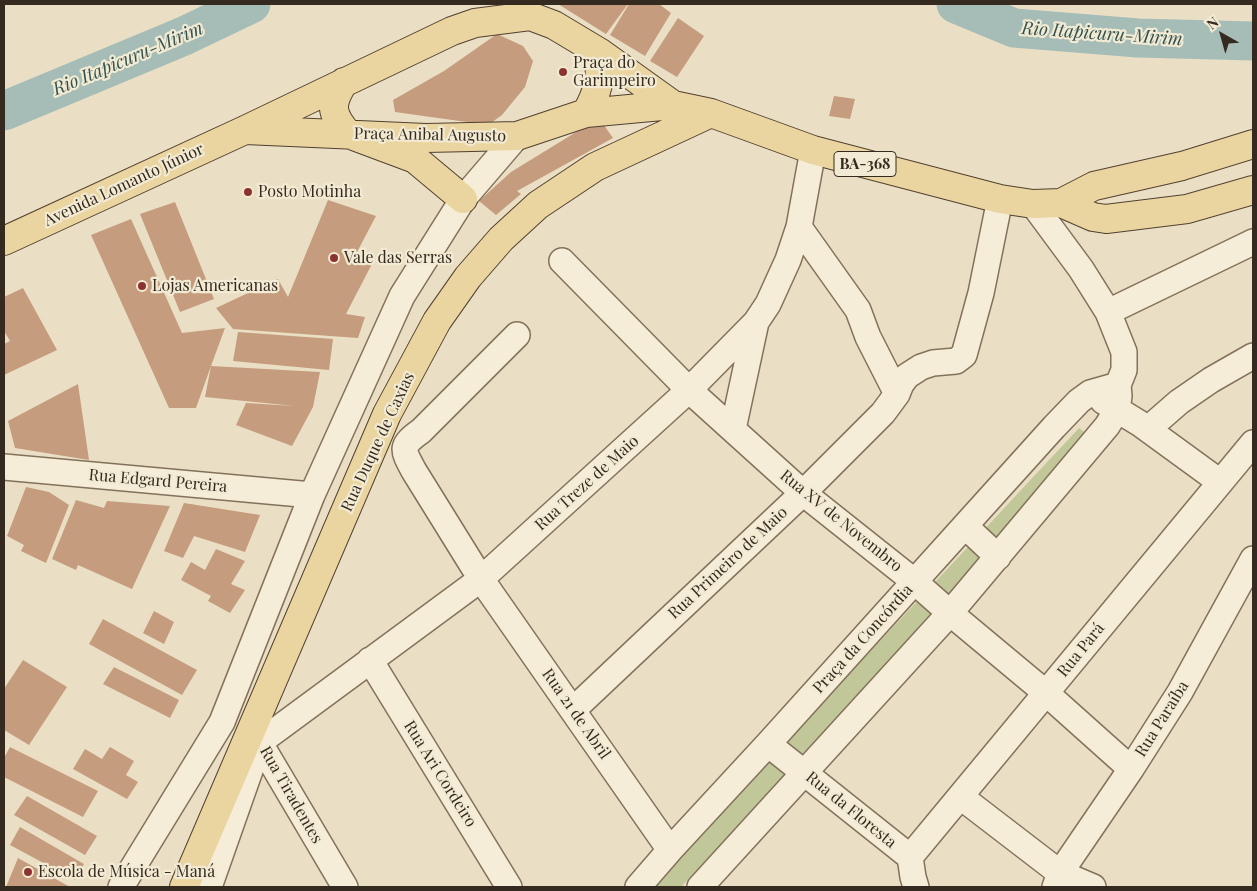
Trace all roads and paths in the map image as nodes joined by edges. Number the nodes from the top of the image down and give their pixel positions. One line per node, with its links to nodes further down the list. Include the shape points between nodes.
1 (529, 10): 2 (main road); 3 (main road, via 452,31)
2 (599, 52): 4 (main road); 5 (main road, via 602,70)
3 (344, 82): 7 (main road); 8 (main road, via 333,103 340,125)
4 (673, 105): 5 (main road, Praça Anibal Augusto / BA-368); 6 (main road, BA-368)
5 (586, 113): 9 (main road, Praça Anibal Augusto / BA-368)
6 (711, 113): 11 (main road, BA-368); 47 (main road, Rua Duque de Caxias, via 595,167 538,205 501,239 468,277 437,321 387,414)
7 (245, 130): 8 (main road, Praça Anibal Augusto); 18 (main road, Avenida Lomanto Júnior)
8 (348, 134): 9 (main road, Praça Anibal Augusto, via 426,138); 13 (main road, via 415,159)
9 (517, 136): 13 (street)
10 (1253, 144): 15 (main road, via 1182,166 1094,186)
11 (813, 150): 14 (main road, BA-368); 17 (street, Rua Treze de Maio)
12 (1253, 190): 15 (main road, via 1187,209 1106,219)
13 (462, 199): 36 (street, via 402,296)
14 (1000, 199): 16 (main road, BA-368); 28 (street, Rua Primeiro de Maio, via 981,293 964,355 956,361 921,367 907,376)
15 (1061, 203): 16 (main road, BA-368)
16 (1033, 204): 21 (street)
17 (799, 227): 22 (street, Rua Treze de Maio, via 788,260); 28 (street, via 858,310)
18 (4, 241)
19 (1253, 242): 21 (street)
20 (562, 261): 26 (street, Rua XV de Novembro)
21 (1108, 312): 25 (street, via 1124,352 1124,370)
22 (756, 322): 26 (street, Rua Treze de Maio); 30 (street)
23 (517, 335): 40 (street, Rua Duque de Caxias, via 406,446 414,472)
24 (1253, 356): 31 (street, via 1179,402)
25 (1118, 385): 27 (street); 29 (street)
26 (689, 390): 30 (street, Rua XV de Novembro); 40 (street, Rua Treze de Maio)
27 (1090, 393): 29 (street); 37 (street, Praça da Concórdia, via 1054,427)
28 (897, 394): 35 (street, Rua Primeiro de Maio, via 883,413)
29 (1117, 410): 31 (street); 38 (street)
30 (734, 429): 35 (street, Rua XV de Novembro)
31 (1148, 429): 34 (street)
32 (1253, 443): 34 (street, Rua Pará)
33 (4, 467): 36 (street, Rua Edgard Pereira)
34 (1220, 482): 44 (street, Rua Pará)
35 (803, 492): 41 (street, Rua XV de Novembro); 45 (street, Rua Primeiro de Maio)
36 (312, 495): 46 (street)
37 (965, 526): 38 (street); 41 (street, Praça da Concórdia)
38 (998, 557): 42 (street)
39 (1253, 559): 49 (street, Rua Paraíba, via 1180,692)
40 (481, 579): 43 (street, Rua Treze de Maio); 45 (street, Rua 21 de Abril)
41 (915, 582): 42 (street, Rua XV de Novembro); 48 (street, Praça da Concórdia)
42 (950, 614): 44 (street, Rua XV de Novembro); 50 (street)
43 (370, 660): 47 (street, Rua Treze de Maio); 60 (street, Rua Ari Cordeiro)
44 (1046, 693): 49 (street, Rua XV de Novembro); 51 (street, Rua Pará)
45 (573, 710): 52 (street, Rua 21 de Abril)
46 (222, 722): 47 (street, Rua Tiradentes); 56 (street)
47 (256, 736): 57 (main road, Rua Duque de Caxias); 58 (street, Rua Duque de Caxias); 59 (street, Rua Tiradentes)
48 (768, 744): 50 (street, Rua da Floresta); 52 (street, Praça da Concórdia)
49 (1131, 769): 54 (street, Rua Paraíba)
50 (804, 773): 53 (street, Rua da Floresta); 55 (street)
51 (961, 797): 53 (street, Rua Pará); 54 (street)
52 (670, 850): 61 (street, Praça da Concórdia)
53 (910, 857): 62 (street, Rua da Floresta)
54 (1058, 880): 63 (street)
55 (705, 885)
56 (121, 887)
57 (184, 887)
58 (209, 887)
59 (345, 887)
60 (509, 887)
61 (638, 887)
62 (916, 887)
63 (1093, 887)

